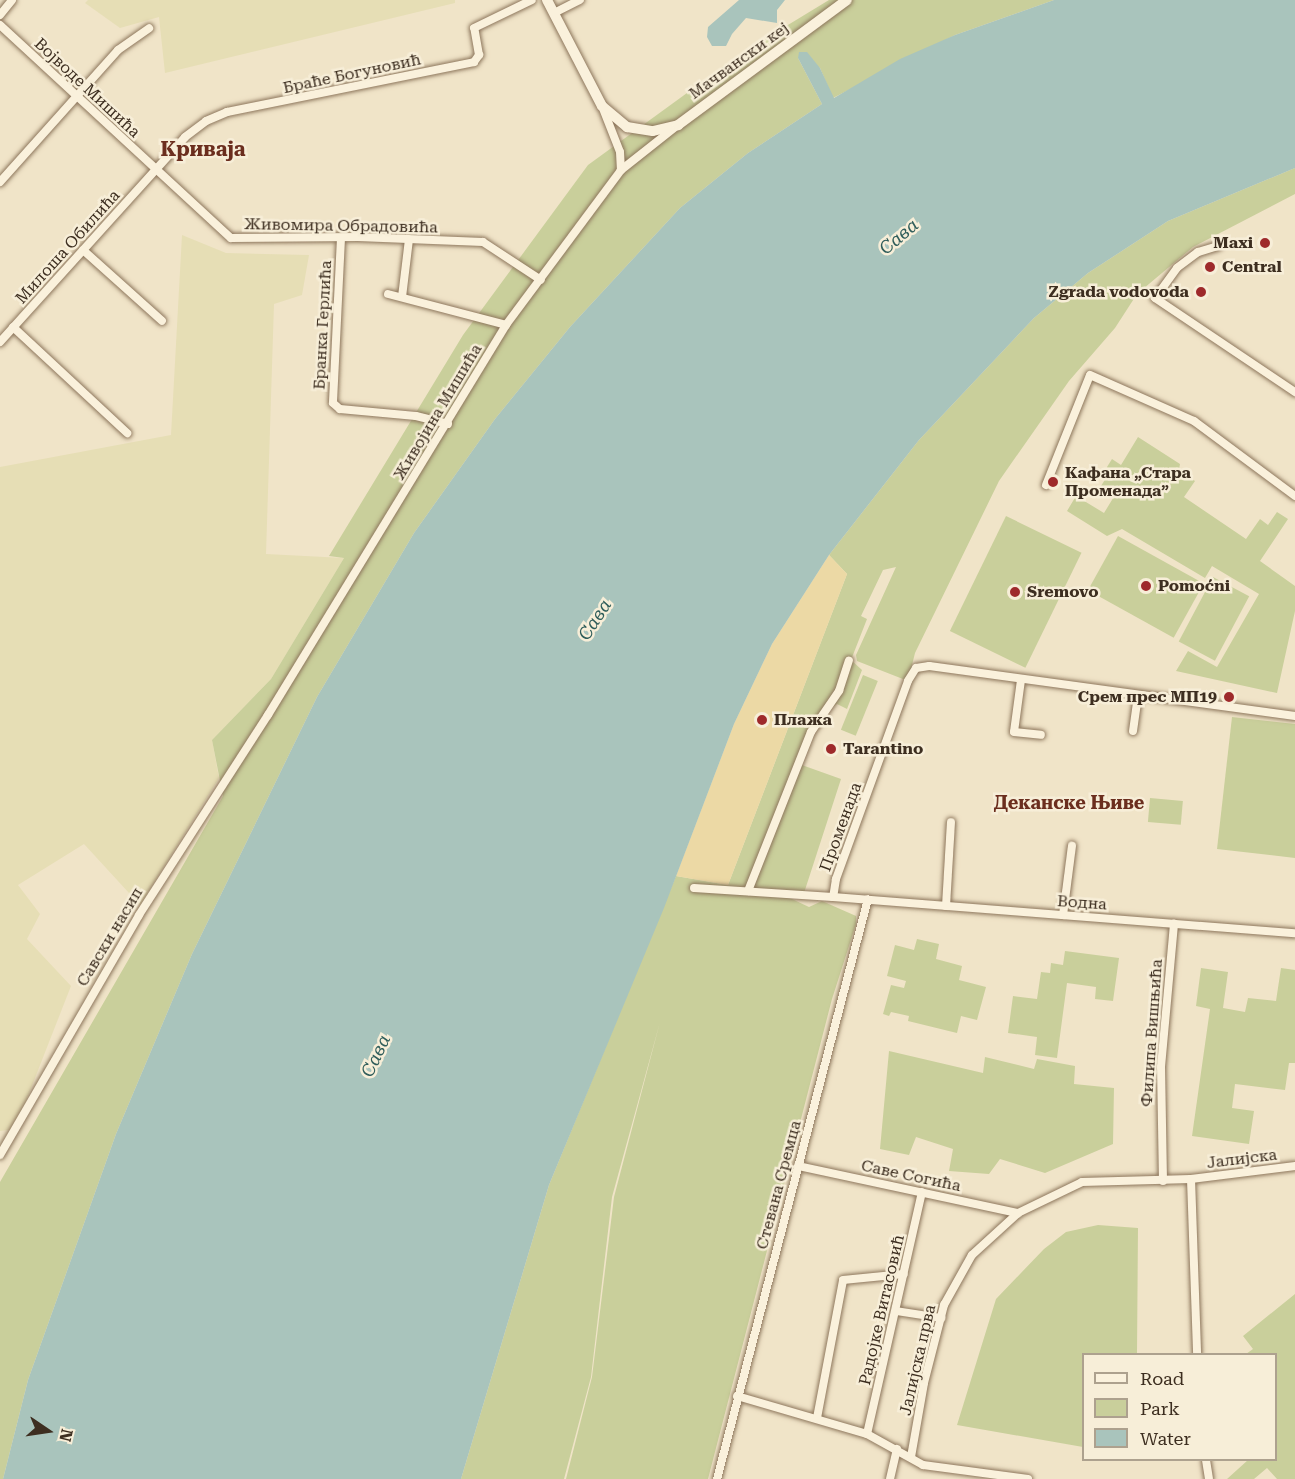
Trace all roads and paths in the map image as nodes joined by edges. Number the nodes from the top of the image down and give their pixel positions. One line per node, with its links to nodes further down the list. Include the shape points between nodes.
1 (12, 0): 7 (street)
2 (532, 0): 14 (street, Браће Богуновић, via 474,28 479,55 474,62 227,112 185,136)
3 (547, 0): 6 (street)
4 (580, 0): 6 (street)
5 (847, 0): 12 (street, Мачвански кеј)
6 (554, 12): 11 (street)
7 (0, 15)
8 (0, 25): 10 (street, Војводе Мишића)
9 (149, 28): 10 (street, via 118,50)
10 (77, 98): 14 (street, Војводе Мишића); 15 (street)
11 (602, 106): 12 (street, via 627,127 641,131); 13 (street, via 620,152)
12 (678, 125): 13 (street, Живојина Мишића)
13 (621, 170): 20 (street, Живојина Мишића)
14 (156, 171): 16 (street, Живомира Обрадовића, via 231,238); 19 (street, Милоша Обилића)
15 (2, 176)
16 (341, 238): 17 (street, Живомира Обрадовића); 28 (street, Бранка Герлића, via 333,403 340,409 416,416)
17 (410, 239): 20 (street, Живомира Обрадовића, via 483,242); 22 (street)
18 (1218, 246): 27 (street, via 1203,250 1177,268 1155,294 1156,299)
19 (83, 250): 23 (street); 25 (street, Милоша Обилића)
20 (541, 280): 24 (street, Живојина Мишића)
21 (388, 294): 22 (street)
22 (402, 297): 24 (street)
23 (162, 321)
24 (506, 325): 28 (street, Живојина Мишића)
25 (14, 327): 26 (street, Милоша Обилића); 29 (street)
26 (0, 342)
27 (1295, 392)
28 (448, 424): 38 (street, Живојина Мишића)
29 (127, 433)
30 (1046, 485): 31 (street, via 1090,375 1194,421)
31 (1295, 496)
32 (849, 661): 42 (street, via 838,691 811,732)
33 (1021, 680): 34 (street); 37 (street, via 1014,732); 43 (street, Променада, via 929,666 916,668 836,879)
34 (1138, 696): 35 (street); 36 (street)
35 (1295, 716)
36 (1133, 731)
37 (1041, 735)
38 (250, 737): 49 (street, Савски насип, via 133,925)
39 (951, 822): 45 (street)
40 (1072, 846): 46 (street)
41 (694, 888): 42 (street)
42 (748, 891): 43 (street)
43 (833, 897): 44 (street, Променада)
44 (868, 898): 45 (street, Водна); 50 (street, Стевана Сремца)
45 (946, 906): 46 (street, Водна)
46 (1063, 915): 47 (street, Водна)
47 (1174, 924): 48 (street, Водна); 53 (street, Филипа Вишњића, via 1161,1067)
48 (1295, 933)
49 (0, 1155)
50 (798, 1166): 54 (street, Саве Согића); 60 (street, Стевана Сремца)
51 (1295, 1166): 52 (street, Јалијска)
52 (1191, 1179): 53 (street, Јалијска прва); 59 (street)
53 (1163, 1181): 55 (street, Јалијска прва, via 1082,1182)
54 (922, 1192): 55 (street, Саве Согића); 56 (street, Радојке Витасовић)
55 (1018, 1213): 58 (street, Јалијска прва, via 972,1255)
56 (904, 1274): 57 (street, Радојке Витасовић); 61 (street, via 843,1280)
57 (896, 1311): 58 (street); 62 (street, Радојке Витасовић)
58 (941, 1318): 64 (street, Јалијска прва)
59 (1197, 1353)
60 (737, 1396): 61 (street); 67 (street, Стевана Сремца)
61 (817, 1418): 62 (street)
62 (867, 1434): 63 (street)
63 (897, 1449): 64 (street); 68 (street)
64 (911, 1457): 66 (street, via 923,1465)
65 (1206, 1461): 70 (street)
66 (962, 1475): 69 (street)
67 (717, 1479)
68 (890, 1479)
69 (1028, 1479)
70 (1210, 1479)

